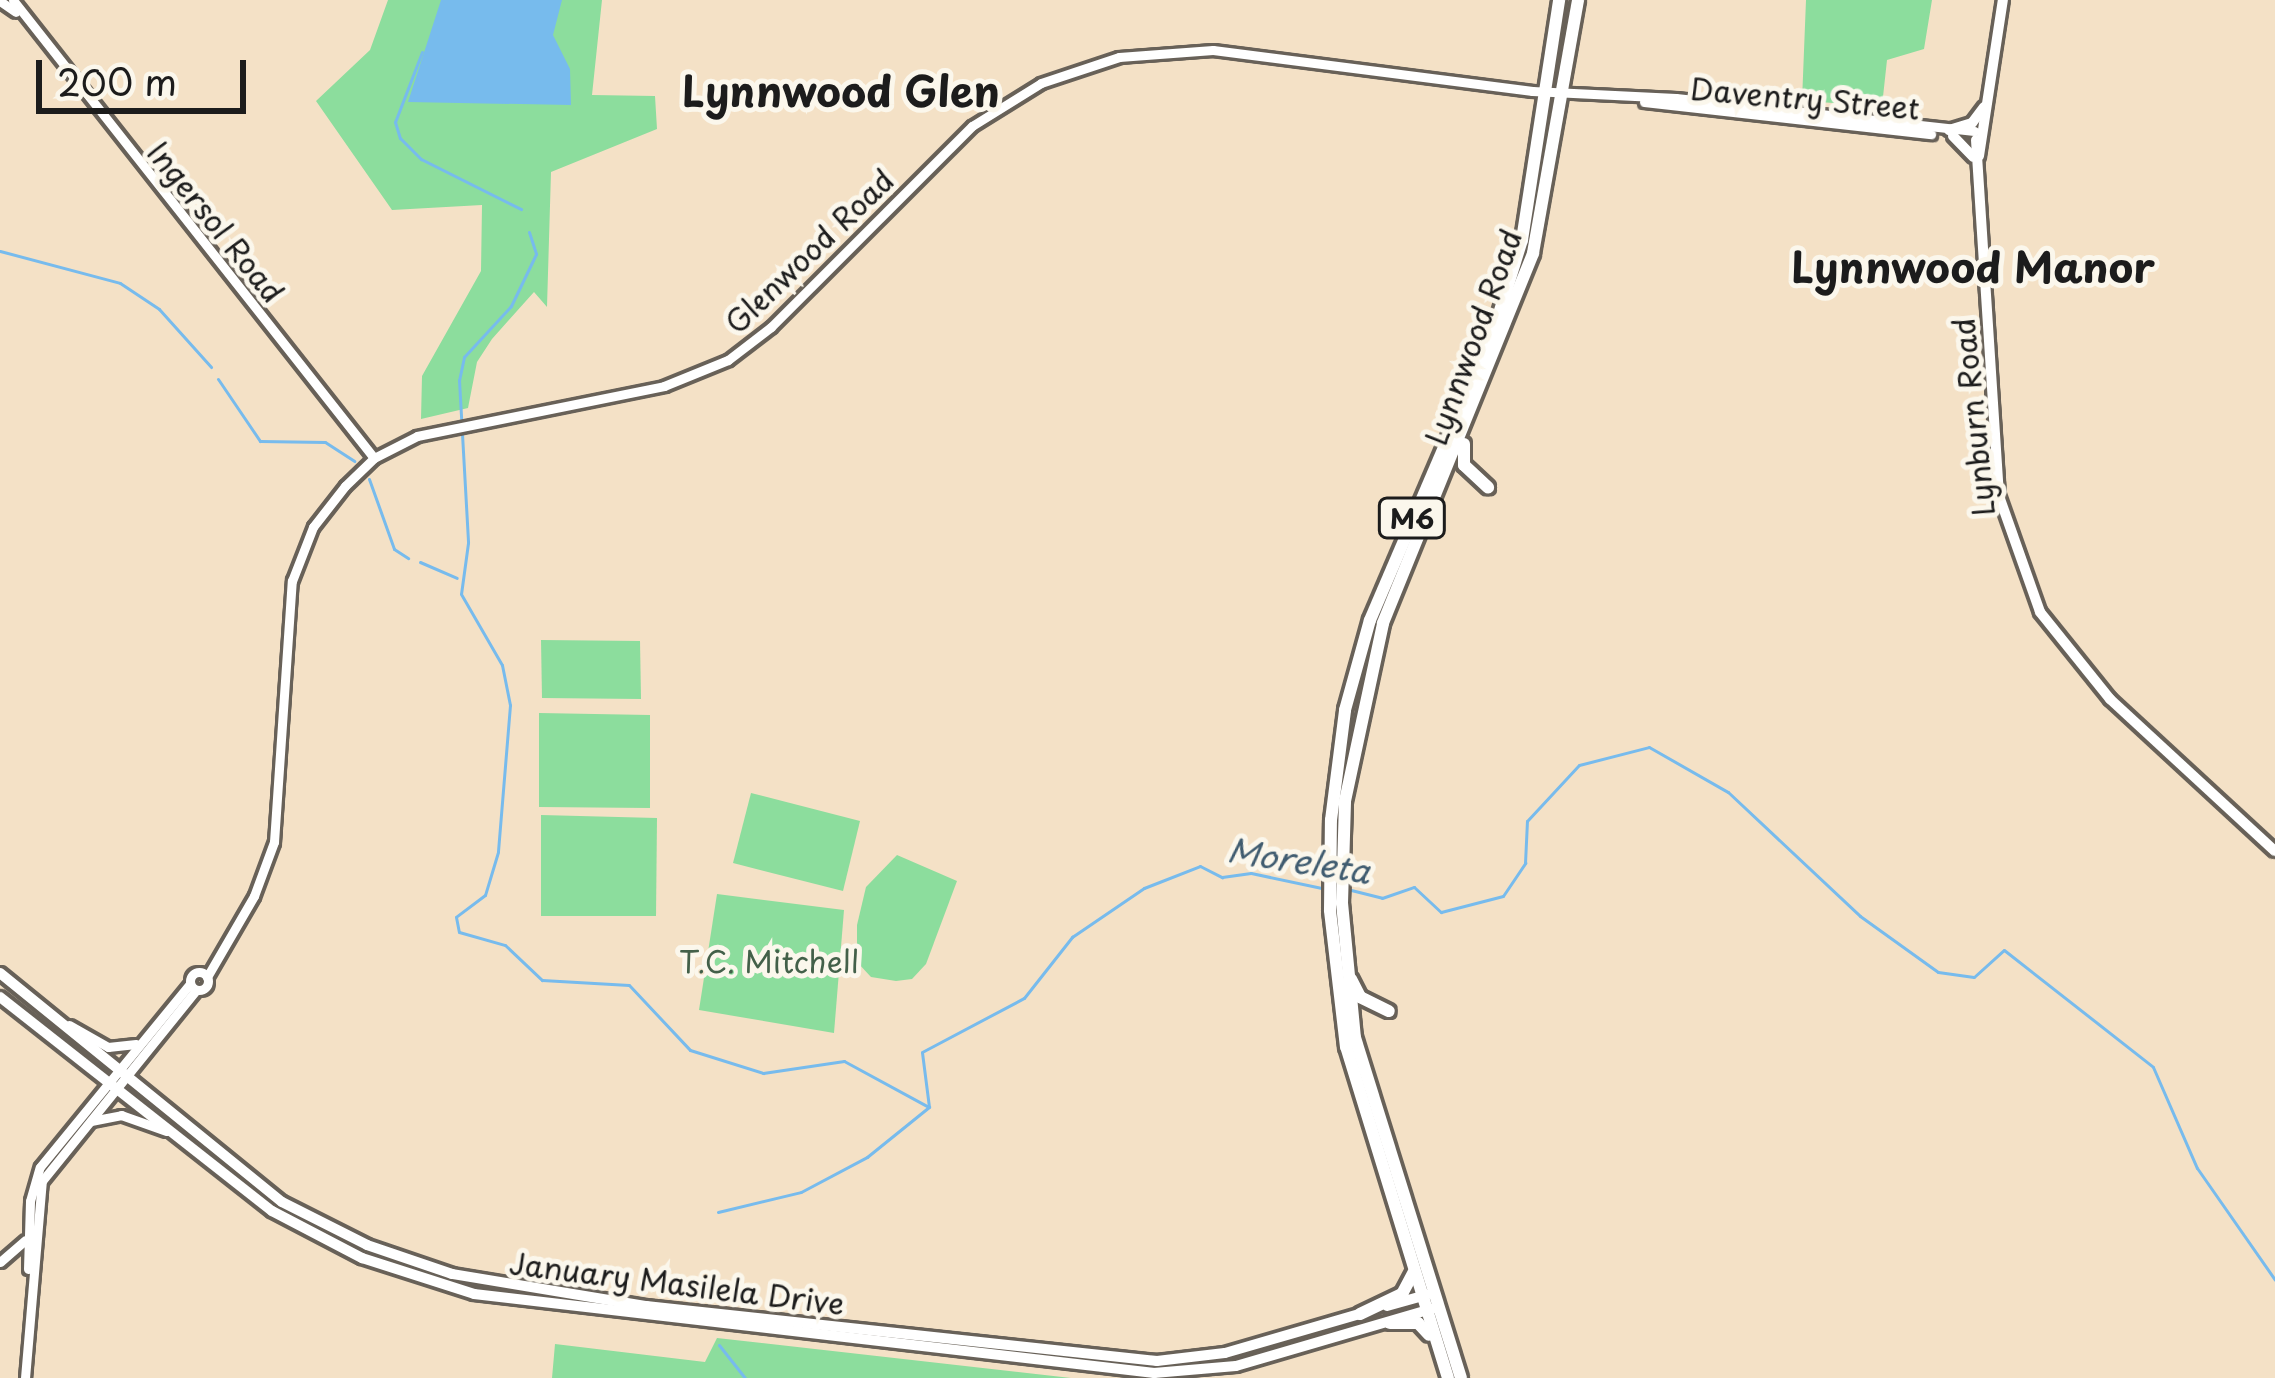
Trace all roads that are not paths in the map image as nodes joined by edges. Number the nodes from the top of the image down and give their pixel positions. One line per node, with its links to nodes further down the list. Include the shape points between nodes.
1 (13, 0): 6 (street, Ingersol Road)
2 (1562, 0): 7 (main road, Lynnwood Road / M6)
3 (1578, 0): 8 (main road, Lynnwood Road / M6)
4 (2003, 0): 9 (main road, Lynburn Road)
5 (0, 1): 6 (street, Ingersol Road)
6 (20, 16): 14 (street, Ingersol Road)
7 (1546, 92): 8 (street, Glenwood Road); 14 (street, Glenwood Road, via 1213,50 1081,66 973,126 728,360 664,386 451,426); 16 (main road, Lynnwood Road / M6, via 1532,201 1508,291 1355,668)
8 (1565, 93): 10 (street, Daventry Street, via 1676,98); 13 (main road, Lynnwood Road / M6, via 1533,253)
9 (1986, 102): 10 (main road, via 1972,123); 11 (main road, Lynburn Road)
10 (1951, 133): 11 (street, Daventry Street); 12 (main road)
11 (1978, 135): 12 (main road, Lynburn Road)
12 (1977, 165): 17 (main road, Lynburn Road, via 2000,496 2040,612 2110,699)
13 (1468, 425): 15 (main road, via 1465,464); 16 (main road, Lynnwood Road / M6, via 1374,654)
14 (374, 458): 21 (street, Glenwood Road, via 328,506 298,561 278,824 234,932)
15 (1488, 488)
16 (1336, 847): 18 (main road, Lynnwood Road / M6)
17 (2275, 851)
18 (1336, 907): 19 (main road, Lynnwood Road / M6); 32 (main road, Lynnwood Road / M6, via 1346,1047)
19 (1345, 949): 23 (main road, via 1356,991); 34 (main road, Lynnwood Road / M6, via 1360,1057)
20 (0, 973): 24 (main road, January Masilela Drive)
21 (193, 987): 25 (street); 26 (street)
22 (0, 997): 27 (main road, January Masilela Drive)
23 (1389, 1011)
24 (59, 1019): 25 (street, via 108,1047); 26 (main road, January Masilela Drive)
25 (138, 1043): 26 (street)
26 (123, 1070): 27 (street); 35 (main road, January Masilela Drive, via 296,1211 398,1257 494,1284 1157,1360 1225,1353)
27 (110, 1085): 28 (street); 29 (main road, January Masilela Drive); 30 (street, via 37,1173)
28 (88, 1122): 29 (street, via 122,1115); 33 (street, via 43,1181)
29 (166, 1131): 36 (main road, January Masilela Drive, via 238,1188 324,1240 403,1273 511,1301 1154,1373 1236,1366)
30 (28, 1236): 31 (street); 33 (street)
31 (0, 1264): 33 (street)
32 (1414, 1267): 34 (main road, Lynnwood Road / M6); 35 (main road, via 1402,1294)
33 (31, 1268): 38 (street)
34 (1431, 1302): 35 (main road, January Masilela Drive); 36 (main road, January Masilela Drive); 37 (main road, Lynnwood Road / M6); 39 (main road, Lynnwood Road / M6)
35 (1360, 1314)
36 (1390, 1323): 37 (main road, via 1422,1326)
37 (1446, 1374)
38 (25, 1378)
39 (1461, 1378)

